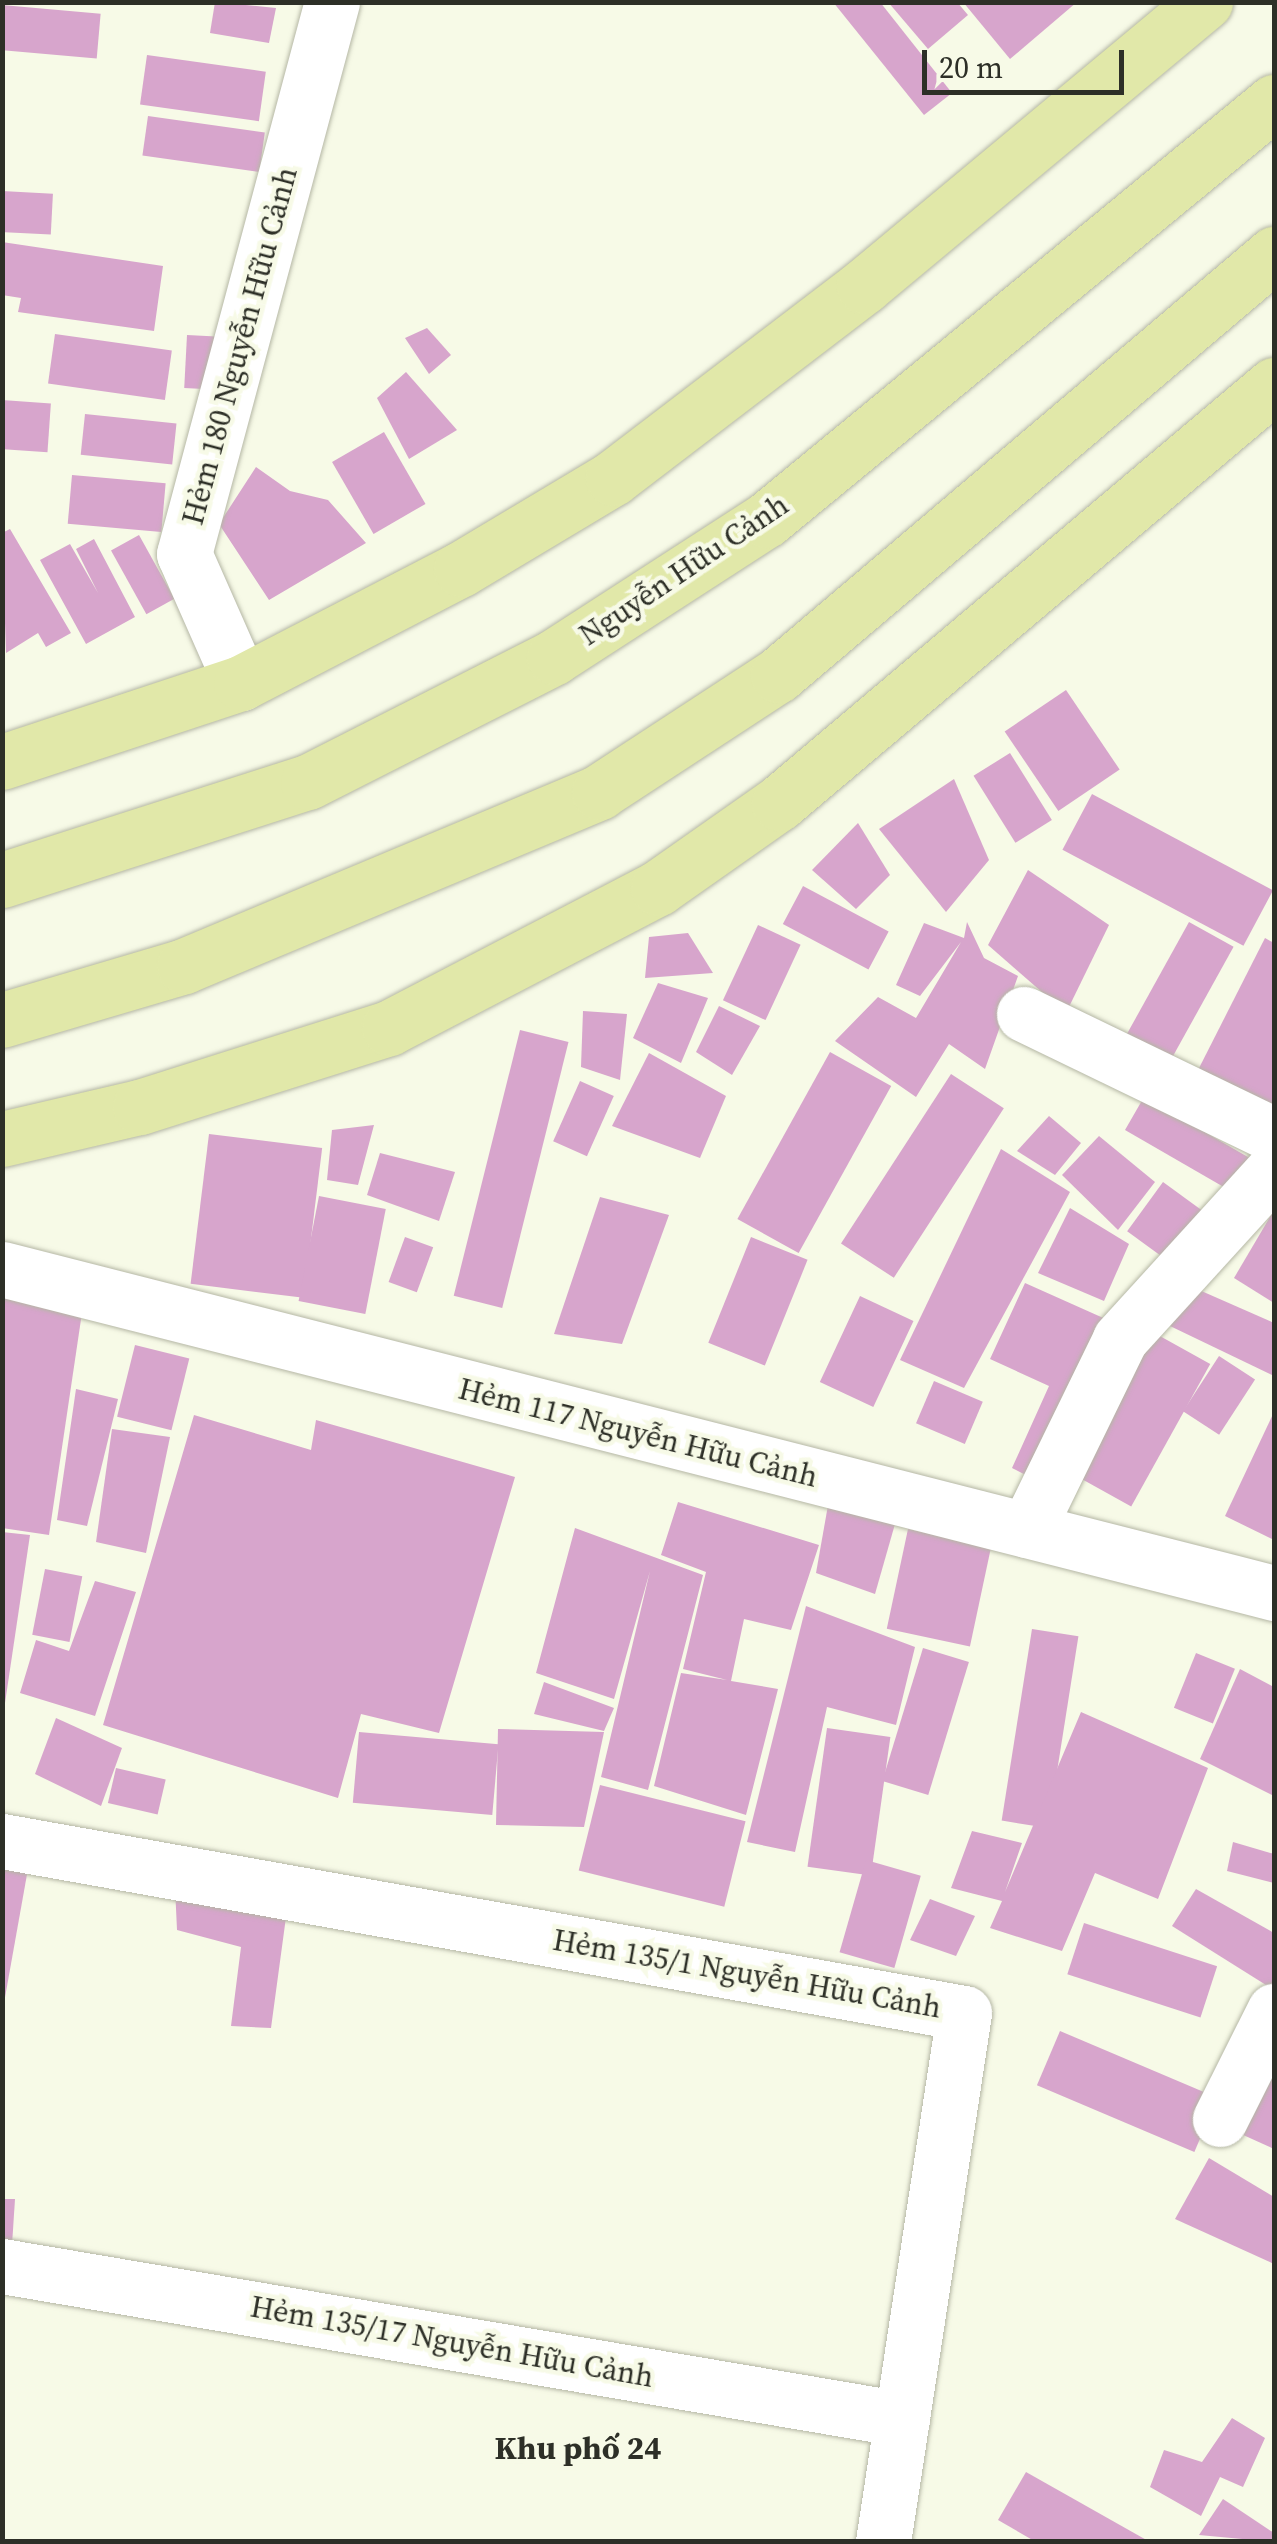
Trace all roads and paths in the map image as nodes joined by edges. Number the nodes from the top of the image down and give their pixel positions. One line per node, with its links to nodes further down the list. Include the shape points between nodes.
1 (332, 2): 6 (street, Hẻm 180 Nguyễn Hữu Cảnh, via 184,554)
2 (1205, 2): 6 (main road, via 864,286 613,478 462,570)
3 (1274, 102): 8 (main road, Nguyễn Hữu Cảnh, via 766,520 554,657 308,782)
4 (1274, 254): 10 (main road, via 778,674 599,792 202,959)
5 (1274, 384): 12 (main road, via 780,803 658,888 388,1028 140,1107)
6 (241, 683): 7 (main road)
7 (2, 762)
8 (2, 880)
9 (1024, 1014): 11 (street)
10 (2, 1020)
11 (1274, 1135)
12 (2, 1138)
13 (1274, 1170): 15 (street, via 1120,1339)
14 (2, 1269): 15 (street, Hẻm 117 Nguyễn Hữu Cảnh)
15 (1027, 1530): 16 (street, Hẻm 117 Nguyễn Hữu Cảnh)
16 (1274, 1593)
17 (2, 1841): 21 (street, Hẻm 135/1 Nguyễn Hữu Cảnh, via 964,2012)
18 (1274, 2011): 19 (street)
19 (1220, 2119)
20 (2, 2266): 21 (street, Hẻm 135/17 Nguyễn Hữu Cảnh)
21 (902, 2418): 22 (street, Hẻm 135/1 Nguyễn Hữu Cảnh)
22 (884, 2542)

